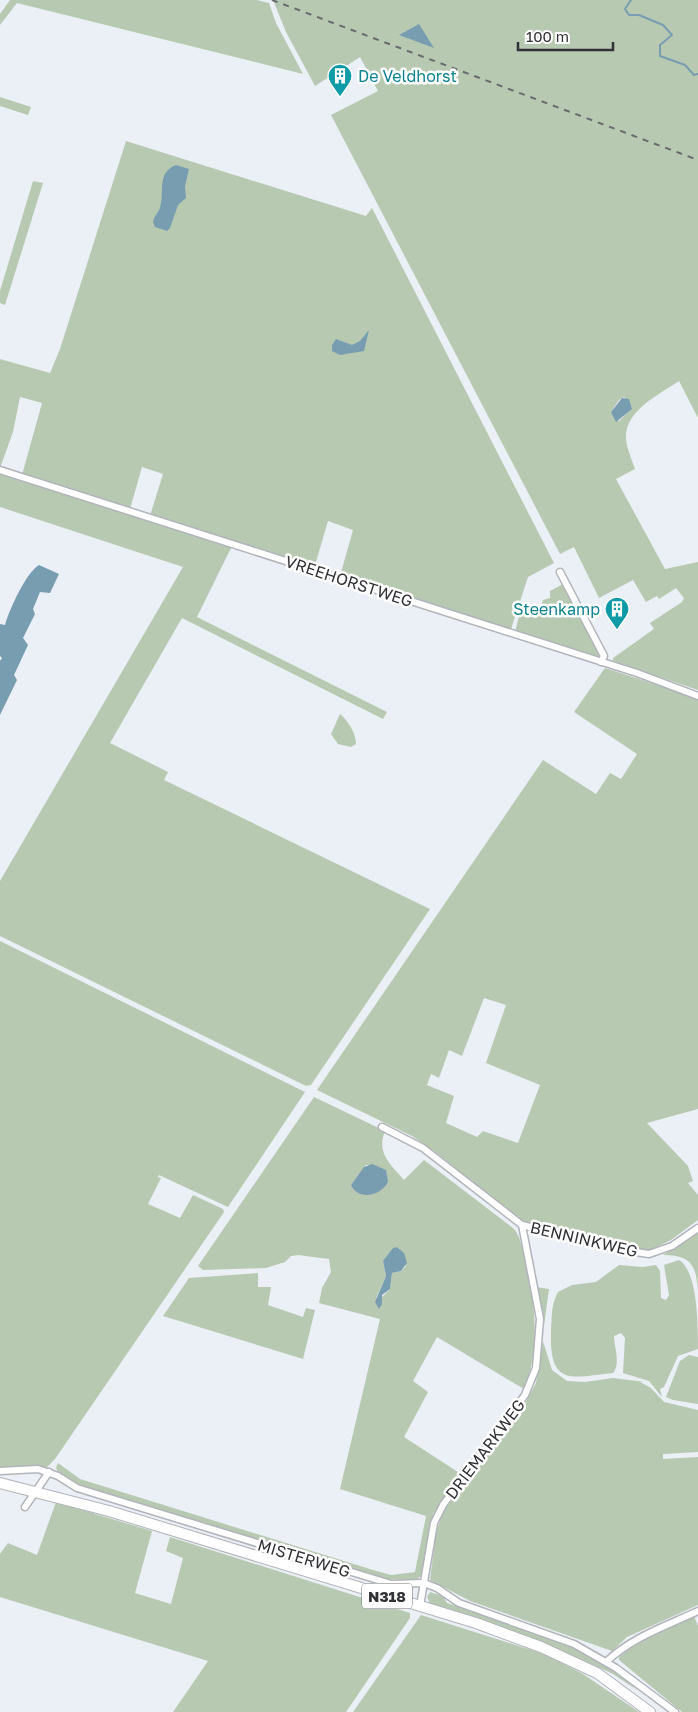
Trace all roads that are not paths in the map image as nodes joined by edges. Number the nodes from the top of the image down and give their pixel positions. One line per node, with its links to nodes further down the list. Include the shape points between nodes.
1 (0, 470): 3 (street, VREEHORSTWEG)
2 (560, 572): 3 (street, via 604,656)
3 (601, 662): 4 (street, VREEHORSTWEG)
4 (698, 696)
5 (382, 1127): 6 (street, via 423,1148)
6 (522, 1225): 7 (street, BENNINKWEG, via 649,1254 672,1246); 14 (street, DRIEMARKWEG, via 540,1319 536,1368 525,1395 443,1505 434,1523)
7 (698, 1228)
8 (0, 1471): 9 (street, MISTERWEG, via 29,1469)
9 (49, 1472): 12 (street); 14 (street, MISTERWEG, via 78,1488 391,1584)
10 (0, 1478): 12 (main road, MISTERWEG / N318)
11 (0, 1483): 12 (main road, MISTERWEG / N318)
12 (37, 1489): 13 (street); 15 (main road, MISTERWEG / N318)
13 (25, 1507)
14 (424, 1583): 15 (street, DRIEMARKWEG); 17 (street, MISTERWEG, via 459,1602 574,1644)
15 (420, 1606): 18 (main road, MISTERWEG / N318, via 541,1647 597,1673)
16 (698, 1612): 17 (street, via 636,1639)
17 (606, 1662): 19 (street, MISTERWEG)
18 (650, 1712)
19 (675, 1712)

